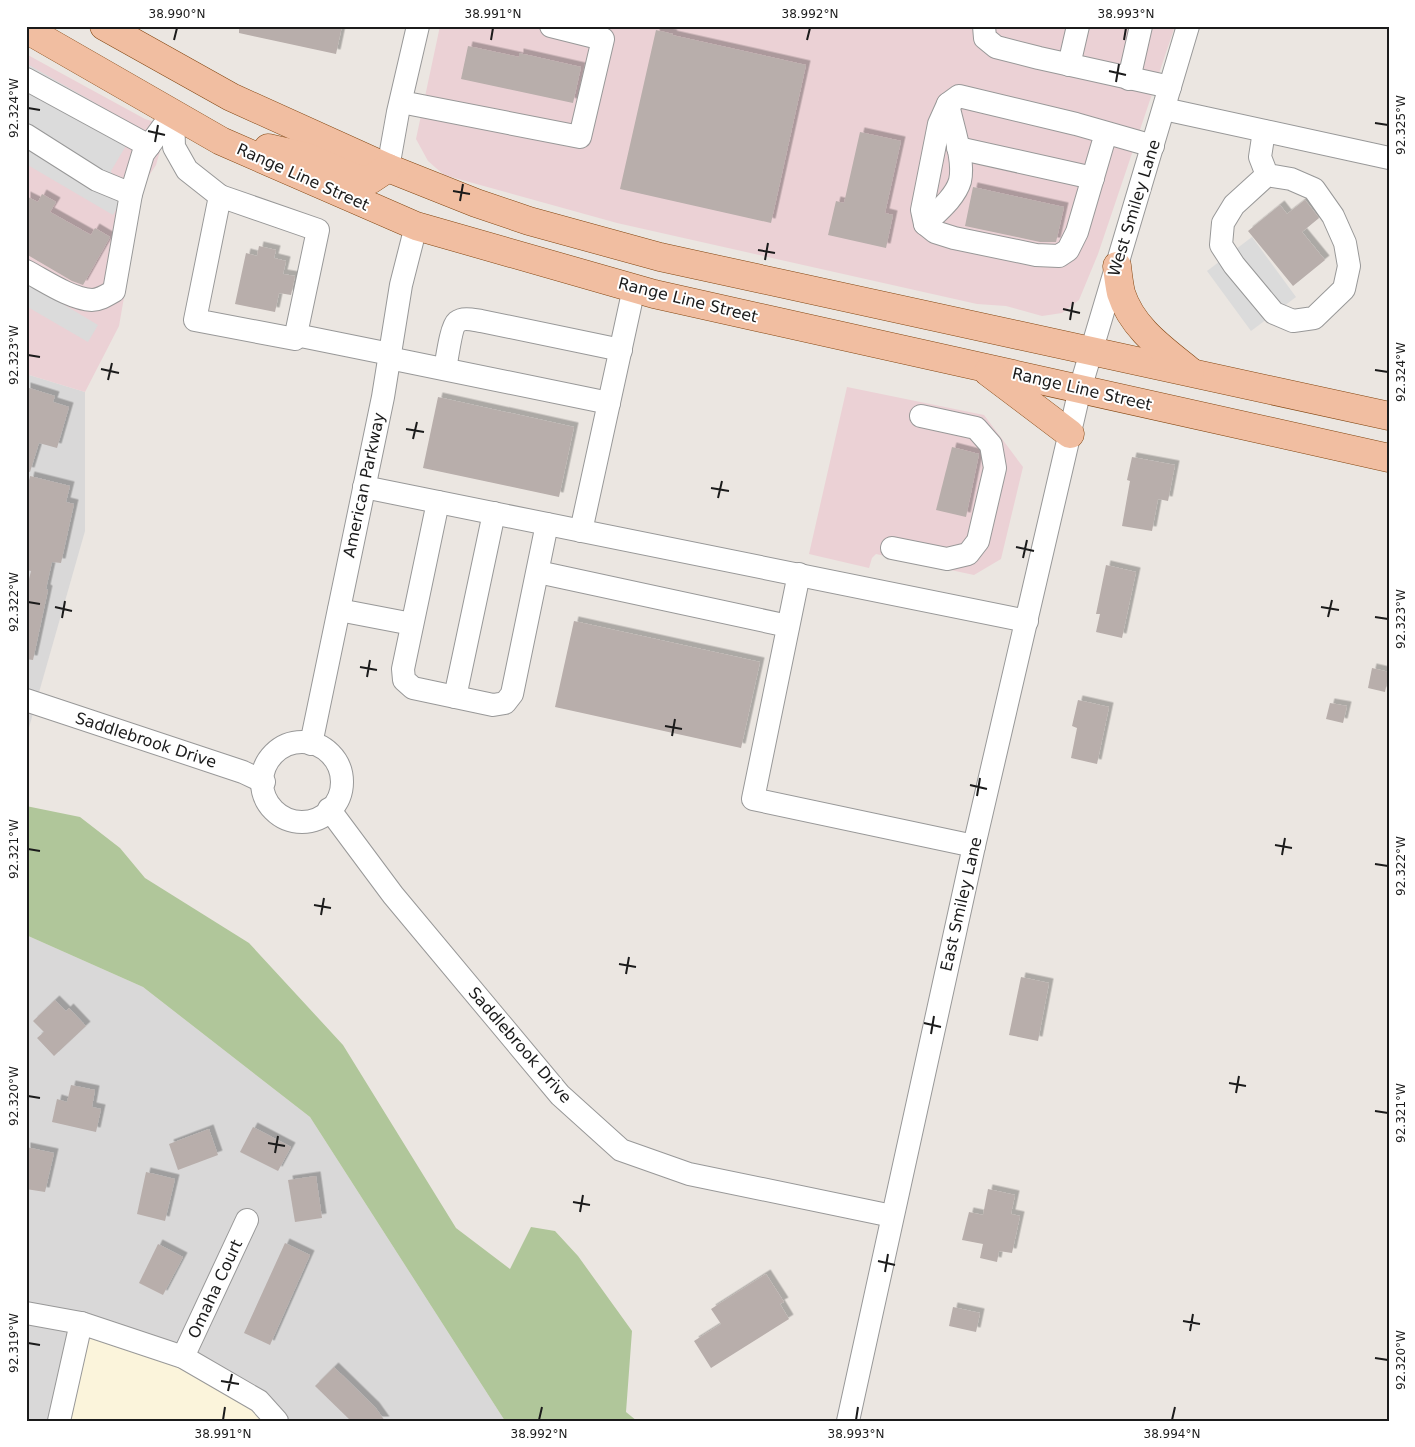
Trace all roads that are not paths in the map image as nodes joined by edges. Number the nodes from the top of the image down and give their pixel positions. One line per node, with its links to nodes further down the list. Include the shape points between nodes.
1 (104, 26): 25 (main road, via 231,97)
2 (418, 26): 13 (street)
3 (551, 26): 13 (street, via 603,39 580,137)
4 (984, 26): 9 (street, via 985,38 996,47)
5 (1078, 26): 9 (street)
6 (1141, 26): 10 (street)
7 (1188, 26): 12 (street, West Smiley Lane)
8 (26, 29): 16 (main road, Range Line Street)
9 (1069, 65): 10 (street)
10 (1129, 78): 12 (street)
11 (26, 79): 21 (street)
12 (1170, 87): 15 (street, West Smiley Lane)
13 (401, 102): 25 (street)
14 (948, 104): 18 (street, via 959,96 973,98); 23 (street); 30 (street, via 939,124 922,210)
15 (1164, 109): 17 (street); 22 (street, West Smiley Lane)
16 (173, 113): 20 (main road, Range Line Street); 21 (street); 29 (street, via 174,147 187,170)
17 (1264, 131): 24 (street); 26 (street, via 1260,157)
18 (1106, 133): 22 (street); 27 (street)
19 (26, 135): 28 (street, via 97,180)
20 (210, 135): 25 (main road, via 307,157 357,179 370,180); 31 (main road, Range Line Street)
21 (149, 146): 28 (street, via 143,154)
22 (1153, 146): 33 (street, West Smiley Lane)
23 (958, 148): 27 (street); 30 (street, via 960,181 951,198)
24 (1389, 158)
25 (388, 168): 32 (main road, via 476,204)
26 (1267, 175): 26 (street, via 1234,205 1223,223 1221,245 1274,313 1293,321 1314,318 1344,289 1349,266 1345,243 1333,216 1314,188 1291,179)
27 (1093, 178): 30 (street, via 1077,232 1068,250 1059,256 1036,255 954,238 935,232)
28 (130, 194): 34 (street, via 114,291 102,298 85,299)
29 (220, 196): 36 (street, via 318,230); 36 (street, via 195,320 295,339)
30 (926, 224)
31 (416, 226): 32 (main road, via 421,216 429,212 492,229); 35 (main road, Range Line Street); 39 (street, American Parkway, via 401,285)
32 (580, 235): 38 (main road, via 660,257)
33 (1117, 266): 38 (street, West Smiley Lane); 42 (main road, via 1121,293 1130,314 1150,339)
34 (26, 271)
35 (634, 288): 37 (street); 40 (main road, Range Line Street)
36 (296, 335): 39 (street)
37 (621, 350): 41 (street, via 464,320 454,328); 44 (street)
38 (1091, 351): 42 (main road); 43 (street, West Smiley Lane)
39 (389, 356): 41 (street); 49 (street, American Parkway)
40 (981, 367): 43 (main road, Range Line Street); 47 (main road)
41 (445, 369): 44 (street)
42 (1193, 374): 46 (main road)
43 (1080, 389): 47 (street, East Smiley Lane); 48 (main road, Range Line Street)
44 (609, 403): 53 (street)
45 (921, 416): 54 (street, via 976,428 991,445 995,468 978,541 968,554 947,559)
46 (1389, 416)
47 (1070, 434): 58 (street, East Smiley Lane)
48 (1389, 458)
49 (364, 487): 50 (street); 57 (street, American Parkway)
50 (438, 502): 51 (street); 59 (street)
51 (494, 513): 52 (street); 61 (street)
52 (547, 524): 53 (street); 55 (street)
53 (581, 531): 56 (street)
54 (892, 548)
55 (538, 572): 60 (street); 61 (street, via 512,694 505,703 493,705)
56 (799, 574): 58 (street); 60 (street)
57 (339, 610): 59 (street); 63 (street, American Parkway)
58 (1026, 621): 66 (street, East Smiley Lane)
59 (412, 624): 61 (street, via 403,669 404,680 413,688)
60 (788, 626): 66 (street, via 753,799)
61 (455, 697)
62 (26, 700): 64 (street, Saddlebrook Drive, via 243,772)
63 (311, 744): 64 (street, via 298,742 274,753 264,768); 65 (street, via 323,747 334,756 340,769 339,799)
64 (264, 782): 65 (street, via 264,796 274,811 285,819 299,822 319,819)
65 (329, 809): 67 (street, Saddlebrook Drive, via 393,895 560,1095 622,1150 689,1174)
66 (974, 846): 67 (street, East Smiley Lane)
67 (892, 1216): 74 (street, East Smiley Lane)
68 (247, 1220): 71 (street, Omaha Court)
69 (26, 1313): 70 (street)
70 (81, 1323): 71 (street); 72 (street)
71 (183, 1357): 73 (street, via 259,1401)
72 (59, 1421)
73 (277, 1421)
74 (848, 1421)

